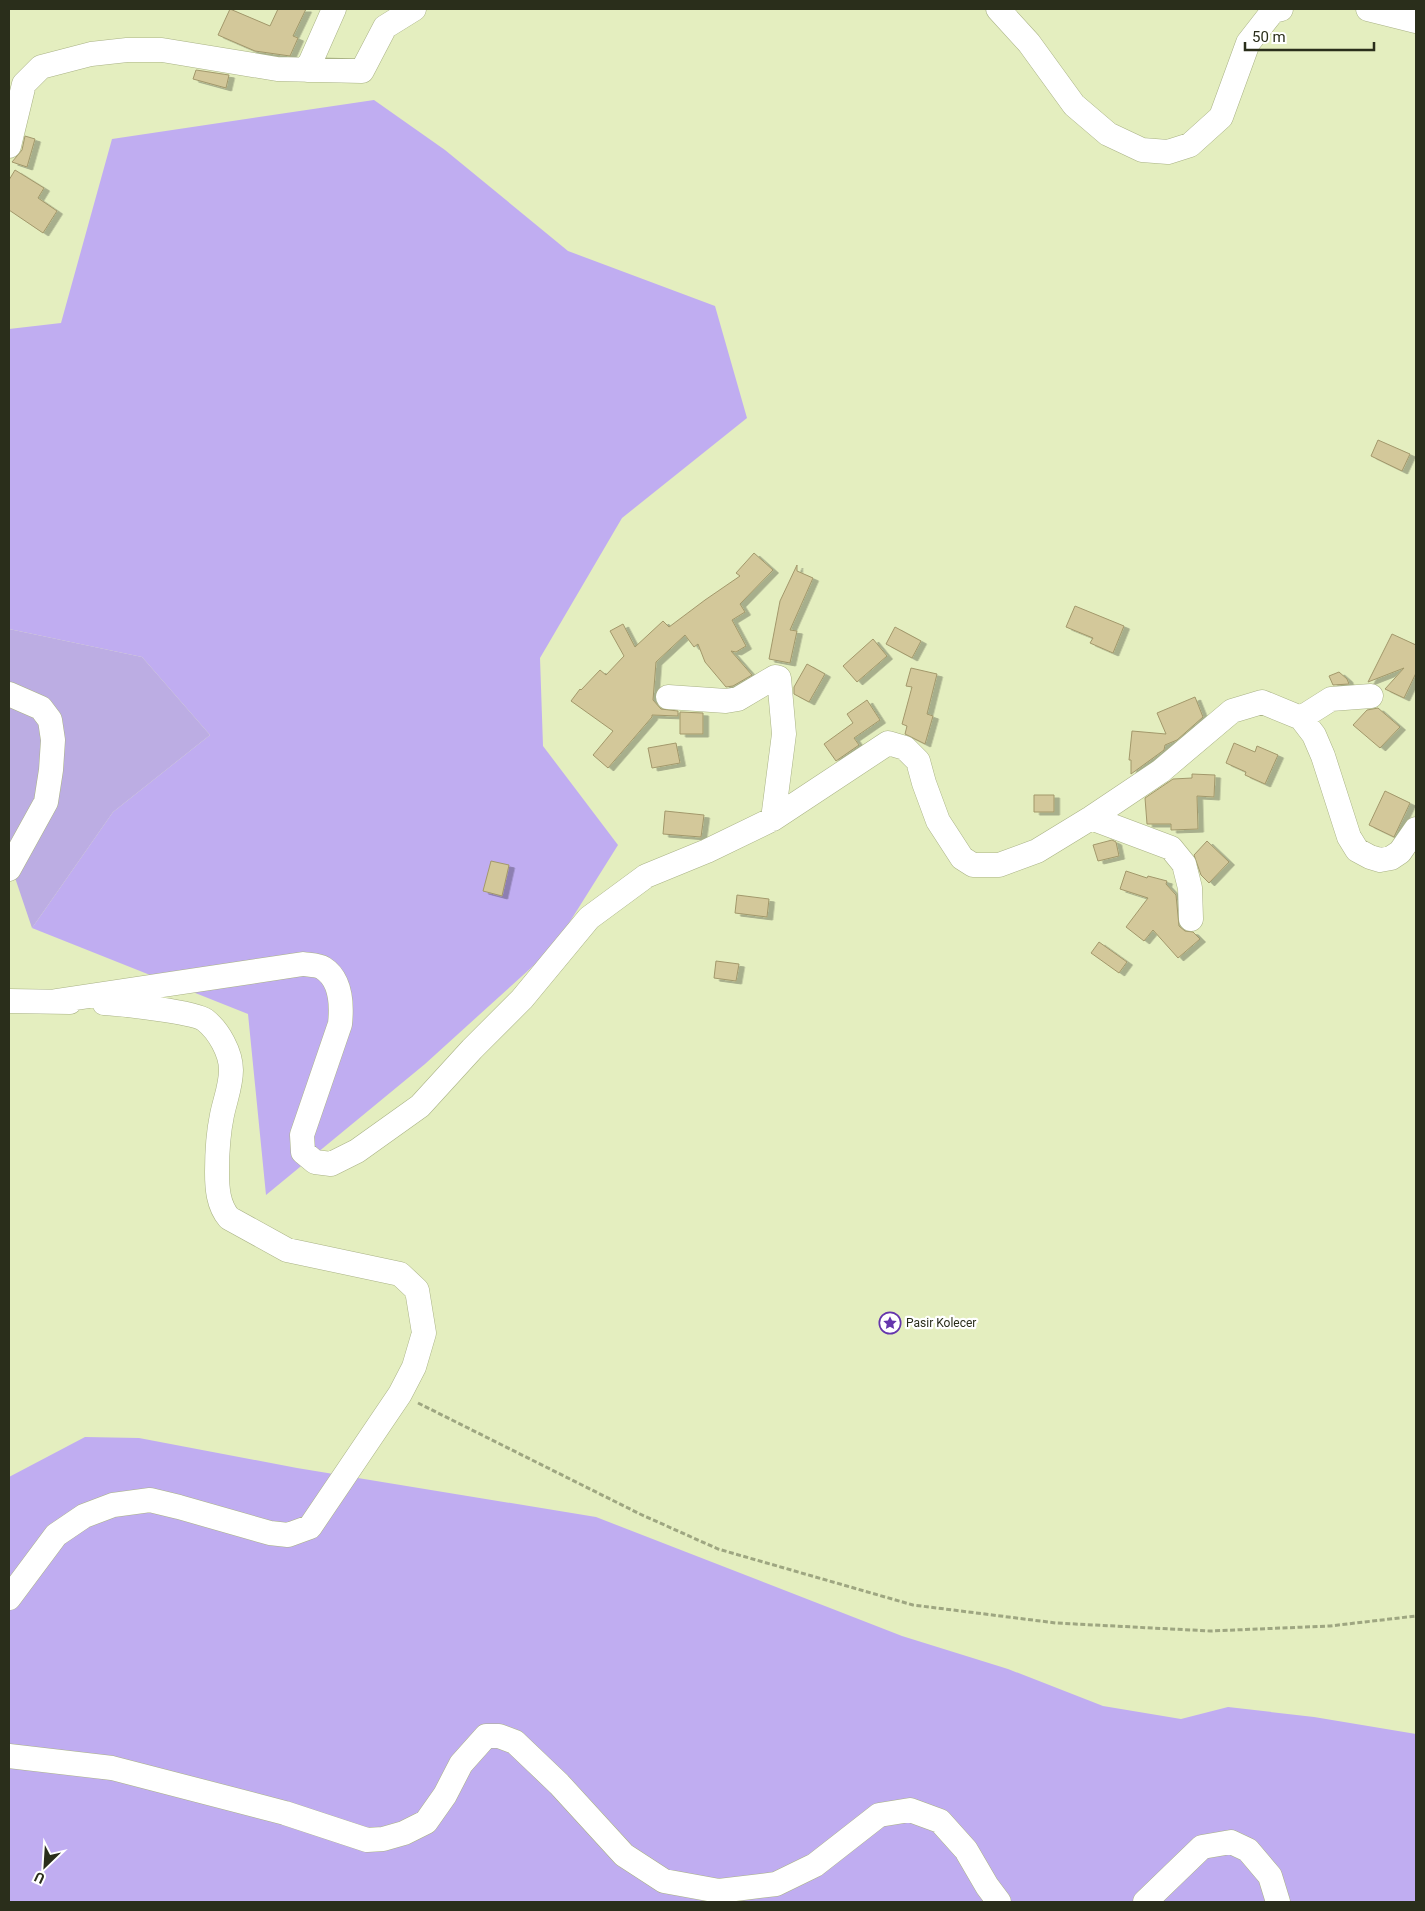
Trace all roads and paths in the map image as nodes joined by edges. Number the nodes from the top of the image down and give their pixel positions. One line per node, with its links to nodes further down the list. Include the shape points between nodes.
1 (334, 9): 7 (street)
2 (414, 9): 7 (street, via 385,26 362,70)
3 (998, 9): 4 (street, via 1029,43 1074,105 1108,134 1142,150 1168,152 1190,145 1221,117 1248,43 1273,11)
4 (1281, 9)
5 (1368, 9): 6 (street)
6 (1416, 21)
7 (307, 70): 8 (street, via 277,69 162,50 91,54 41,67 24,84)
8 (9, 146)
9 (9, 694): 18 (street, via 41,708 50,720 53,740 46,802)
10 (1371, 696): 12 (street, via 1330,699)
11 (668, 697): 14 (street, via 738,699 775,677 779,678 784,734)
12 (1301, 718): 13 (street, via 1262,702 1232,711 1161,771); 17 (street, via 1314,735 1323,756 1349,837 1357,850)
13 (1091, 818): 14 (street, via 1037,851 999,865 973,865 962,858 938,821 918,761 906,748 888,743); 19 (street, via 1171,848 1184,864 1190,888)
14 (773, 819): 21 (street, via 708,851 646,876 589,918 522,999 420,1106 357,1151 331,1164 315,1162 303,1152 302,1135 340,1024 342,1005 336,982 323,968 303,964)
15 (1416, 829): 17 (street, via 1400,852)
16 (1416, 855): 17 (street)
17 (1380, 860)
18 (9, 869)
19 (1191, 919)
20 (9, 1001): 21 (street)
21 (56, 1001): 22 (street, via 114,1004 204,1019 228,1052 231,1069 218,1140 218,1192 223,1211 229,1218 287,1250 400,1274 417,1290 424,1333 414,1367)
22 (400, 1394): 23 (street, via 310,1527 288,1536 150,1500 113,1505 84,1516 56,1534); 24 (path, via 640,1514 718,1549 913,1604 1056,1623 1210,1630 1330,1626)
23 (9, 1598)
24 (1416, 1616)
25 (9, 1756): 26 (street, via 112,1768 285,1813 367,1840 397,1835 426,1822 445,1795 460,1764 486,1736 499,1736 515,1742 559,1784 624,1855 664,1881 719,1891 776,1884 815,1865 879,1815 910,1810 940,1821 966,1850)
26 (999, 1902)
27 (1145, 1902): 28 (street, via 1202,1847 1231,1842 1248,1850 1270,1876)
28 (1278, 1902)

